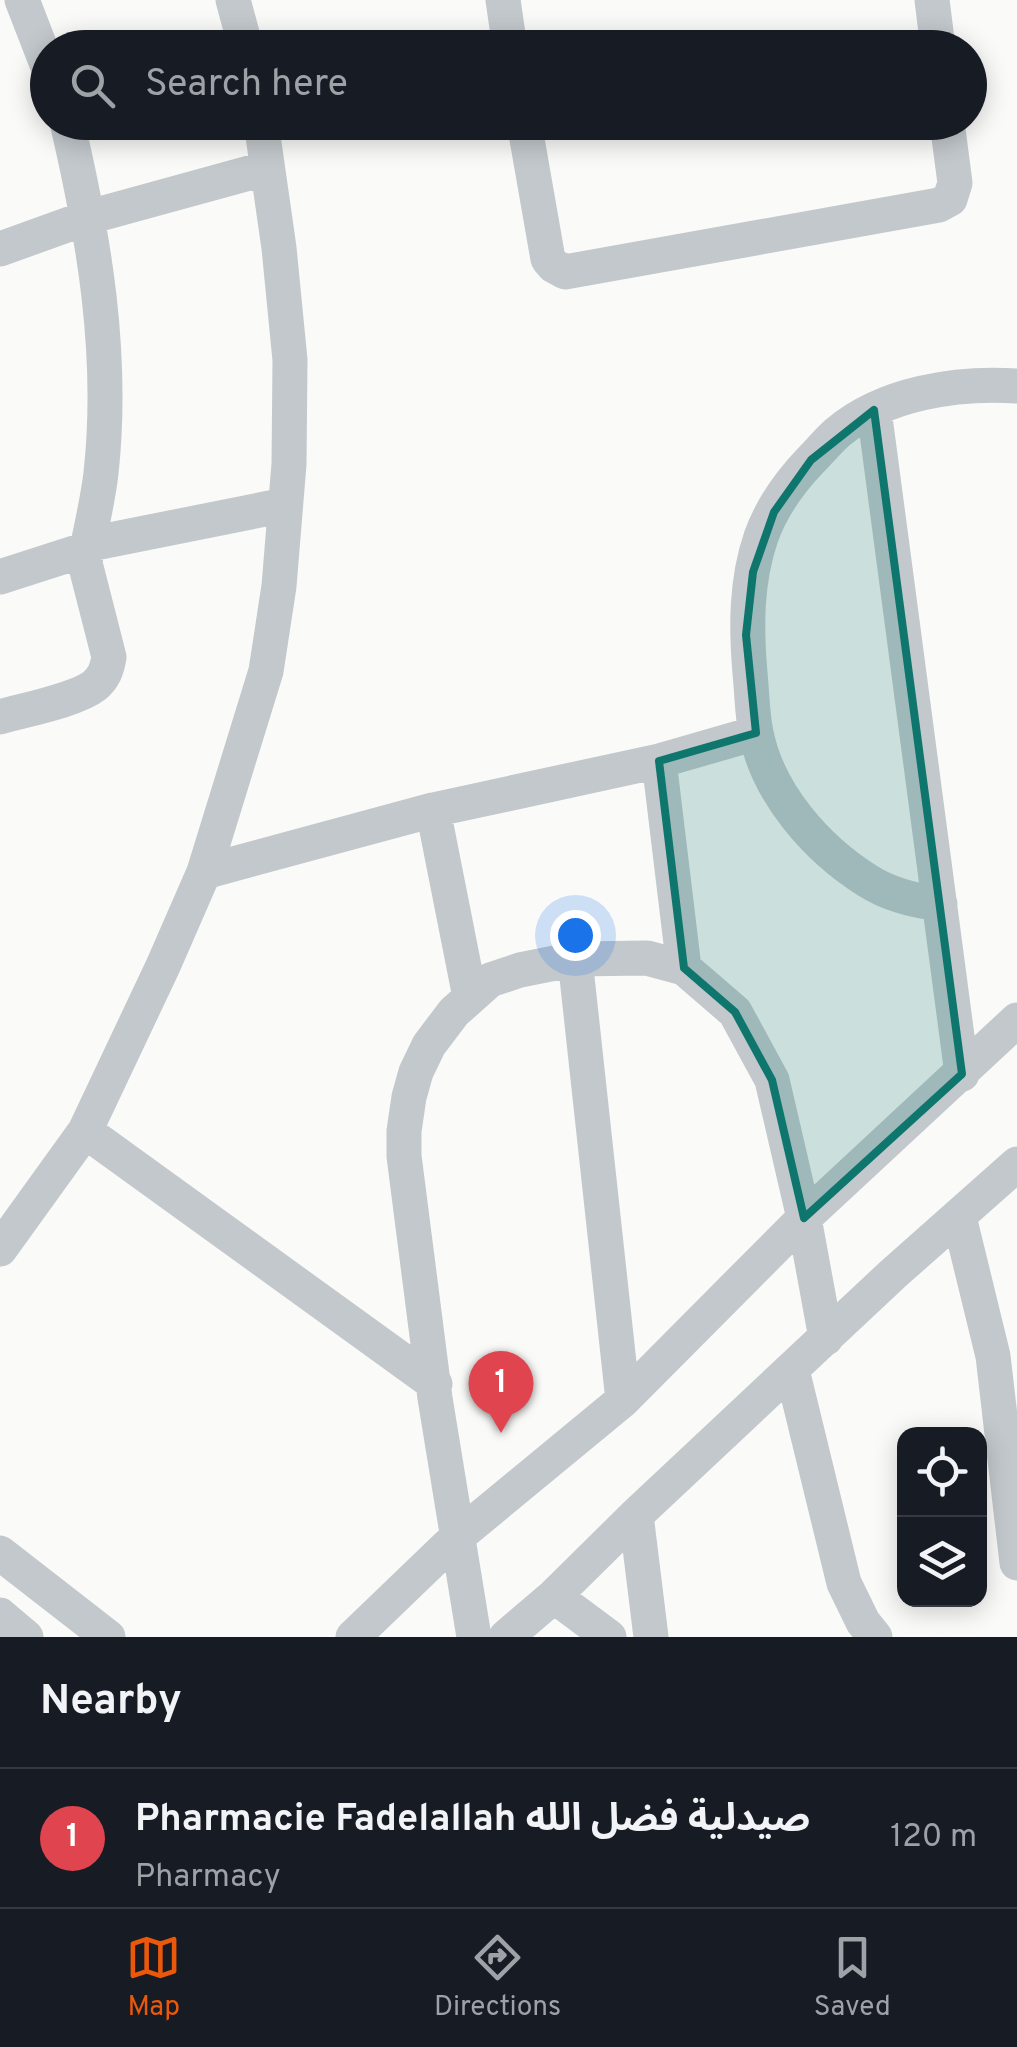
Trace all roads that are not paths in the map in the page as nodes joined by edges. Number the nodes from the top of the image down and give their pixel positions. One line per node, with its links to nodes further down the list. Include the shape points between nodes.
1 (22, 0): 5 (street)
2 (233, 0): 6 (street)
3 (503, 0): 7 (street)
4 (932, 0): 8 (street)
5 (34, 30)
6 (241, 30)
7 (507, 30)
8 (936, 30)
9 (72, 140): 14 (street)
10 (263, 140): 13 (street)
11 (527, 140): 12 (street, via 548,259 565,272 939,204 950,199 955,182)
12 (950, 140)
13 (267, 168): 14 (street); 18 (street, via 290,360)
14 (89, 217): 15 (street); 19 (street, via 105,379 101,473)
15 (0, 249)
16 (1017, 386): 17 (street, via 945,388)
17 (874, 410): 22 (street, via 838,432 793,479 762,536 746,635); 26 (street)
18 (286, 505): 19 (street); 25 (street, via 266,671)
19 (87, 549): 20 (street); 21 (street, via 107,671 84,692)
20 (0, 577)
21 (0, 717)
22 (756, 733): 23 (street); 26 (street, via 772,779 812,837 869,882)
23 (659, 761): 24 (street); 28 (street)
24 (434, 810): 25 (street); 29 (street)
25 (204, 872): 32 (street)
26 (940, 904): 31 (street)
27 (575, 959): 28 (street, via 647,958); 29 (street, via 490,980); 40 (street)
28 (684, 968): 35 (street, via 734,1012 772,1080)
29 (470, 997): 39 (street, via 422,1058 404,1131)
30 (1017, 1020): 31 (street)
31 (962, 1074): 35 (street)
32 (85, 1131): 36 (street); 39 (street)
33 (1017, 1164): 34 (street)
34 (959, 1217): 37 (street); 41 (street)
35 (804, 1218): 37 (street); 40 (street)
36 (0, 1249)
37 (826, 1338): 38 (street)
38 (792, 1370): 42 (street); 55 (street, via 844,1583)
39 (434, 1384): 43 (street)
40 (623, 1400): 43 (street)
41 (1008, 1409): 45 (street)
42 (636, 1515): 46 (street); 54 (street)
43 (457, 1538): 50 (street); 51 (street)
44 (0, 1553): 49 (street)
45 (1017, 1564)
46 (554, 1596): 52 (street); 53 (street)
47 (0, 1616): 48 (street)
48 (26, 1637)
49 (108, 1637)
50 (353, 1637)
51 (474, 1637)
52 (506, 1637)
53 (609, 1637)
54 (651, 1637)
55 (875, 1637)

